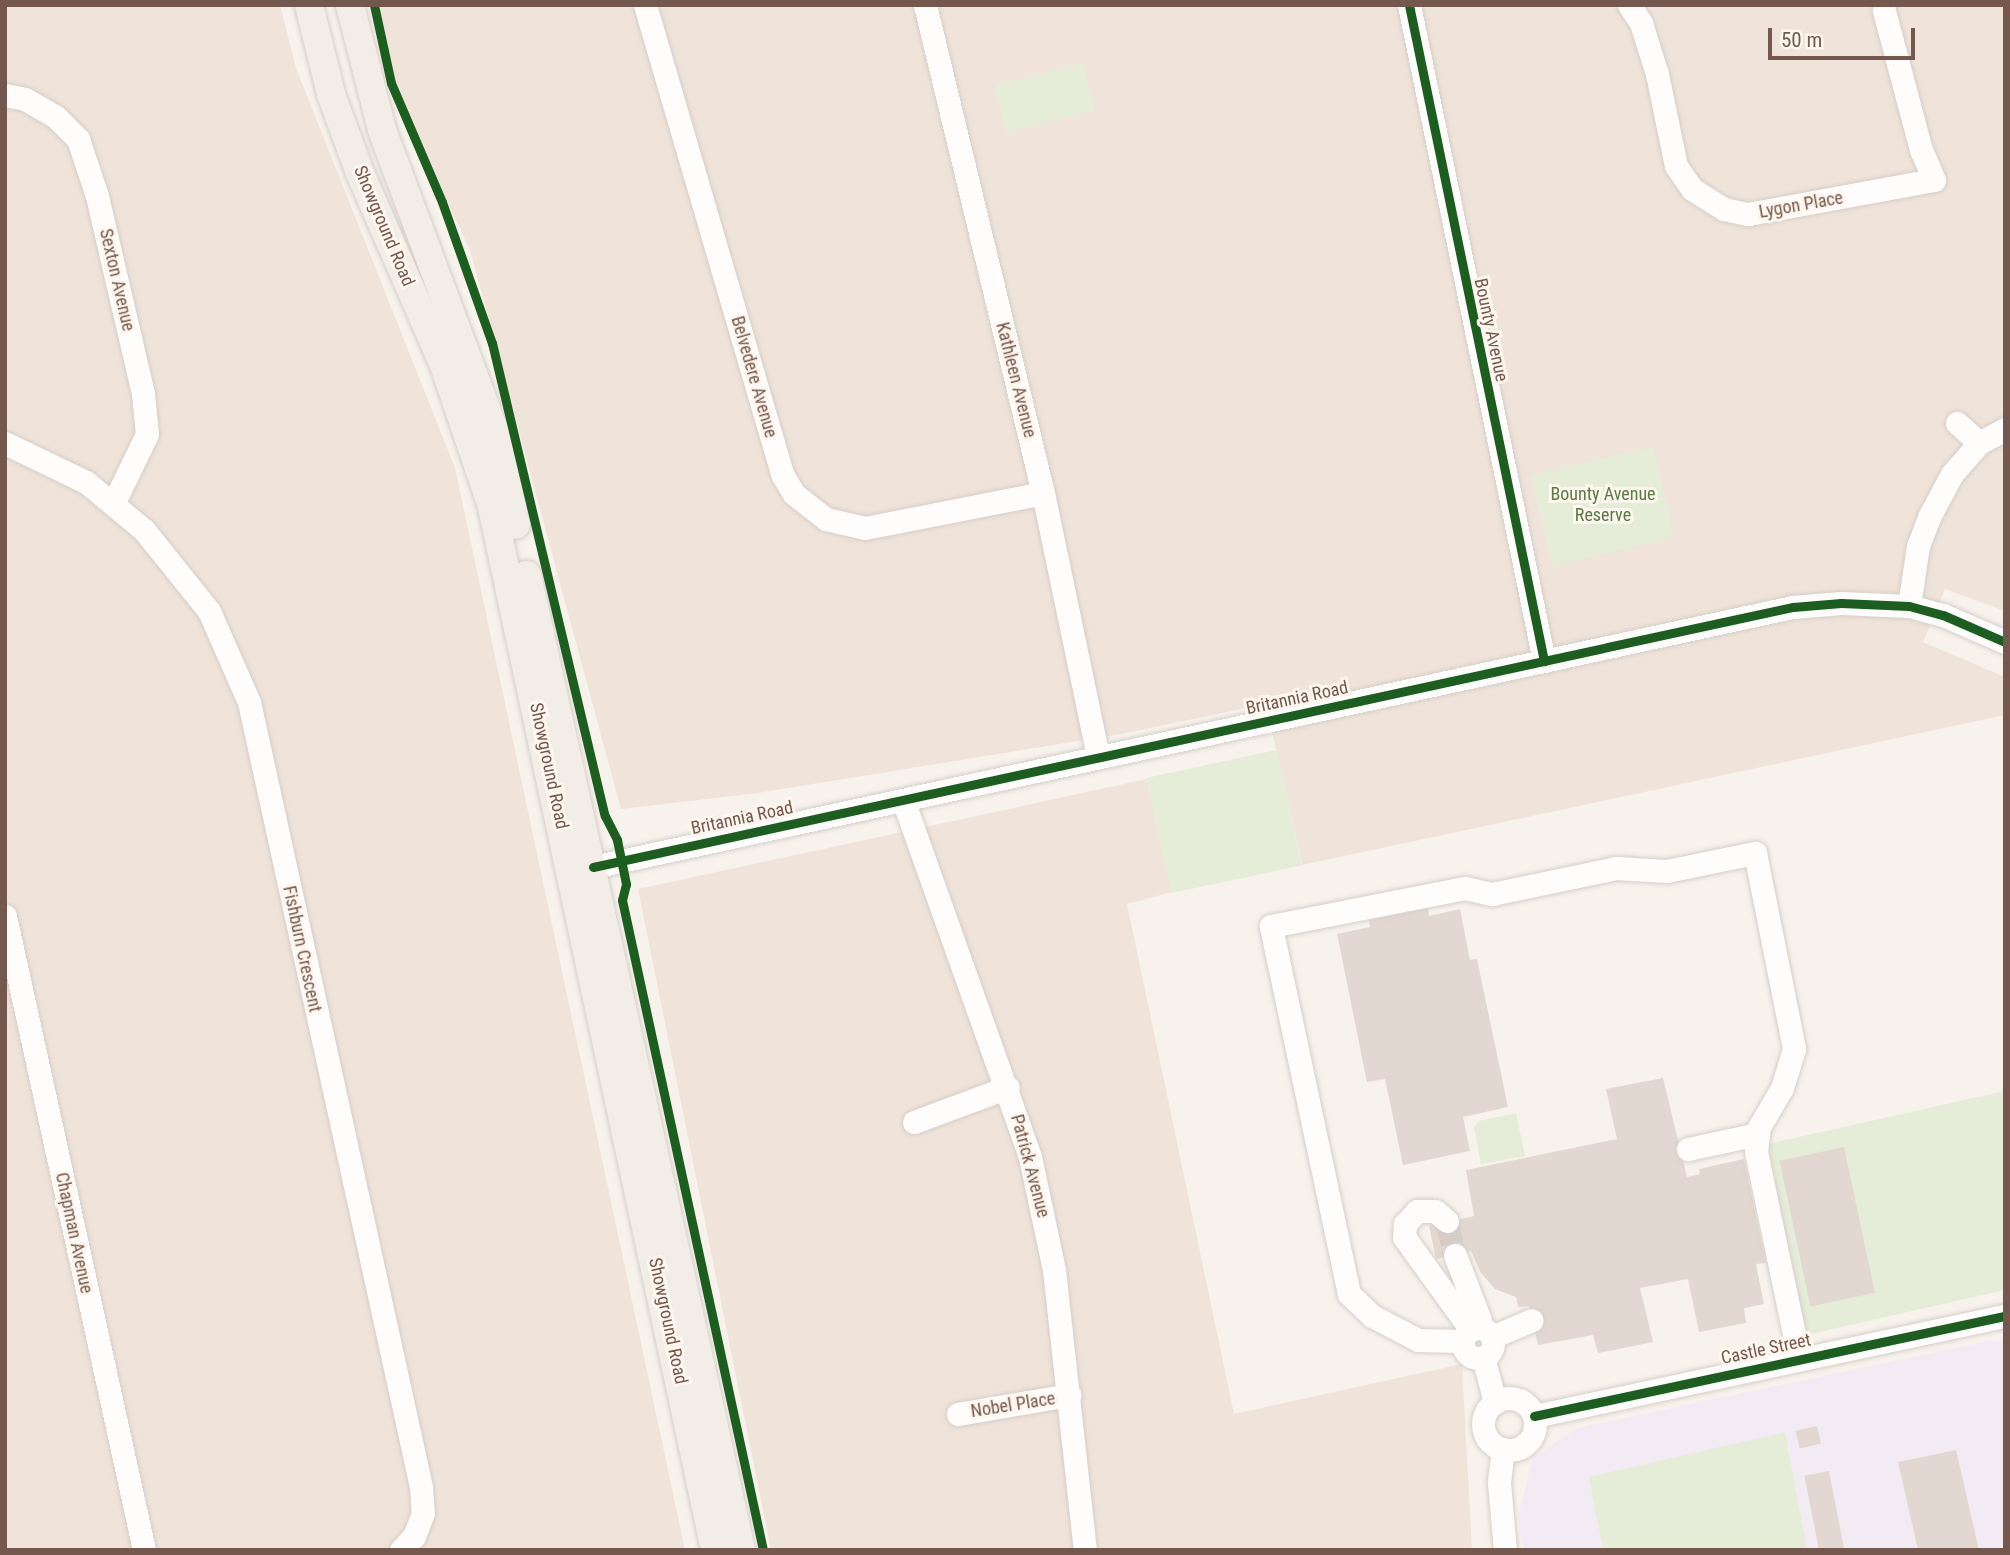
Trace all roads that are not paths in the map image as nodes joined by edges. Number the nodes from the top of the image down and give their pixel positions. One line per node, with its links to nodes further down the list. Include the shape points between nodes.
1 (309, 5): 39 (main road, Showground Road, via 335,105 444,365 492,506)
2 (350, 5): 20 (main road, Showground Road, via 382,130 495,433)
3 (645, 5): 13 (street, Belvedere Avenue, via 782,474 794,494 826,519 865,528)
4 (925, 5): 13 (street, Kathleen Avenue)
5 (1629, 5): 7 (street, Lygon Place, via 1641,23 1657,74 1676,166 1692,189 1724,209 1748,214 1934,180 1921,150)
6 (1416, 7): 17 (street, Bounty Avenue)
7 (1884, 11)
8 (5, 95): 14 (street, Sexton Avenue, via 25,99 55,116 78,139 97,196 143,394 147,434)
9 (1957, 423): 12 (street)
10 (2005, 429): 12 (street)
11 (5, 443): 14 (street, Fishburn Crescent, via 46,460)
12 (1979, 443): 15 (street, via 1952,474 1929,517 1918,546)
13 (1043, 493): 18 (street, Kathleen Avenue)
14 (114, 502): 38 (street, Fishburn Crescent, via 180,570 209,611 249,702 421,1487 423,1513 414,1536)
15 (1909, 606): 16 (street, Britannia Road, via 1943,615); 17 (street, Britannia Road, via 1841,603 1793,607)
16 (2005, 642)
17 (1544, 661): 18 (street, Britannia Road)
18 (1098, 757): 19 (street, Britannia Road)
19 (903, 800): 20 (street, Britannia Road); 22 (street, Patrick Avenue)
20 (593, 867): 40 (main road, Showground Road)
21 (5, 916): 37 (street, Chapman Avenue)
22 (1008, 1087): 23 (street); 32 (street, Patrick Avenue, via 1047,1230)
23 (914, 1122)
24 (1757, 1134): 25 (street); 30 (street, via 1782,1088 1794,1049 1755,853 1667,871 1616,868 1492,894 1465,888 1271,926 1349,1294 1372,1316 1418,1340); 31 (street, via 1756,1152)
25 (1688, 1149)
26 (1447, 1221): 30 (street, via 1435,1211 1417,1211 1405,1224 1404,1237)
27 (1455, 1255): 30 (street)
28 (2005, 1316): 31 (street, Castle Street)
29 (1532, 1320): 30 (street)
30 (1479, 1339): 33 (street)
31 (1799, 1358): 35 (street, Castle Street)
32 (1069, 1395): 34 (street, Nobel Place); 41 (street, Patrick Avenue)
33 (1495, 1402): 35 (street, via 1517,1399); 36 (street, via 1485,1413 1485,1433)
34 (958, 1414)
35 (1534, 1416): 36 (street, via 1528,1441)
36 (1503, 1449): 42 (street, via 1499,1483)
37 (144, 1550)
38 (401, 1550)
39 (715, 1550)
40 (741, 1550)
41 (1086, 1550)
42 (1504, 1550)

